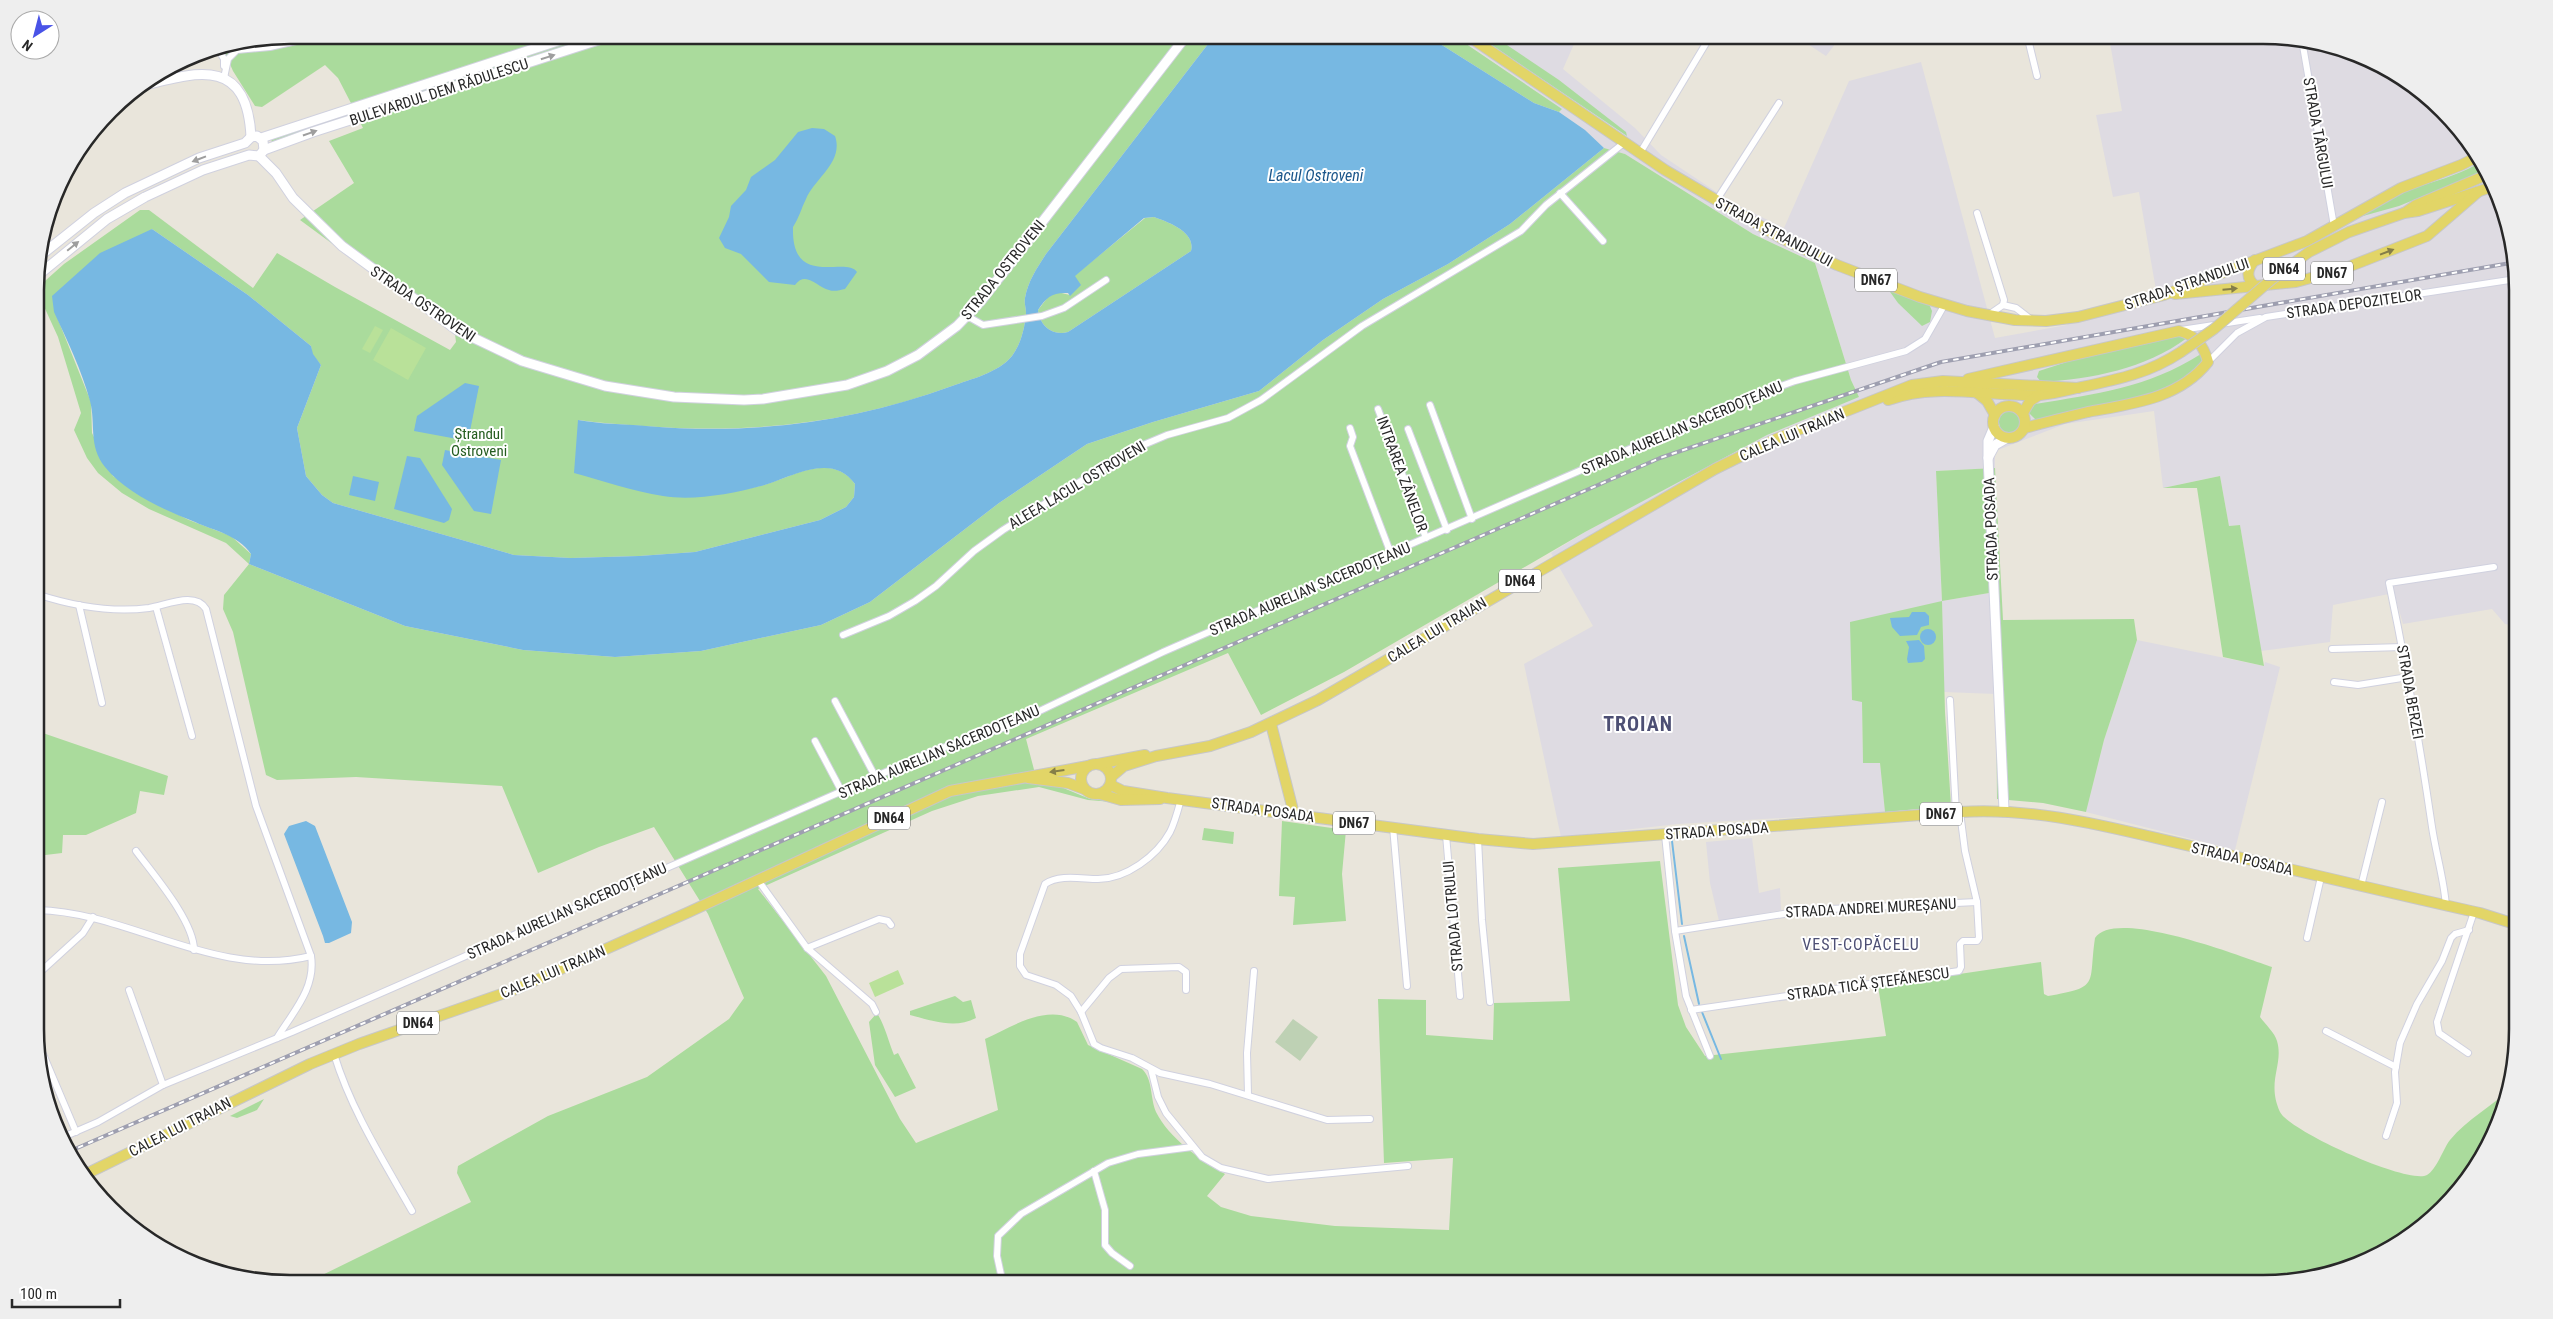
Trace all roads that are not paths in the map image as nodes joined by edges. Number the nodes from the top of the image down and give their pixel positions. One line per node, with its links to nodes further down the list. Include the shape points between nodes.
1 (283, 44): 11 (street, via 237,50 228,59)
2 (548, 44): 14 (street, BULEVARDUL DEM RĂDULESCU)
3 (586, 44): 16 (street, BULEVARDUL DEM RĂDULESCU, one-way to 3, via 313,132)
4 (1180, 44): 37 (street, STRADA OSTROVENI)
5 (1480, 44): 15 (main road, STRADA ȘTRANDULUI / DN67)
6 (1706, 44): 17 (street)
7 (2029, 44): 10 (street)
8 (2303, 47): 26 (street, STRADA TÂRGULUI)
9 (221, 54): 11 (street)
10 (2038, 76)
11 (224, 78): 12 (street, via 199,73); 14 (street, via 236,89 246,106)
12 (158, 82)
13 (1779, 102): 23 (street)
14 (254, 139): 16 (street, via 264,144); 16 (street, via 245,148); 28 (street, BULEVARDUL DEM RĂDULESCU, one-way to 28, via 192,161 125,193)
15 (1624, 142): 17 (main road, STRADA ȘTRANDULUI / DN67); 22 (street, ALEEA LACUL OSTROVENI)
16 (259, 153): 30 (street, BULEVARDUL DEM RĂDULESCU, one-way to 16, via 126,207 197,173); 37 (street, STRADA OSTROVENI, via 293,198 342,246 457,330 522,361 605,386 674,397 744,400 847,385 887,371 918,355)
17 (1640, 153): 23 (main road, STRADA ȘTRANDULUI / DN67)
18 (2472, 160): 26 (main road, STRADA ȘTRANDULUI / DN67, via 2401,188)
19 (2482, 177): 25 (main road, CALEA LUI TRAIAN / DN64)
20 (2488, 189): 21 (main road, CALEA LUI TRAIAN / DN67)
21 (2478, 192): 25 (main road, CALEA LUI TRAIAN / DN64, via 2418,212); 33 (main road, DN67, one-way to 21, via 2322,276 2422,238 2438,229)
22 (1560, 194): 27 (street); 68 (street, ALEEA LACUL OSTROVENI, via 1515,235 1383,313 1320,355 1288,382 1237,414 1167,434 1129,451 1003,530 915,601 890,616)
23 (1716, 201): 35 (main road, STRADA ȘTRANDULUI / DN67, via 1837,265)
24 (1977, 213): 36 (street)
25 (2404, 213): 46 (main road, CALEA LUI TRAIAN / DN64, bridge, via 2349,232 2302,256 2222,323 2181,352 2137,375)
26 (2334, 226): 29 (main road, STRADA ȘTRANDULUI / DN67, via 2299,244)
27 (1603, 241)
28 (47, 250)
29 (2255, 260): 33 (main road, via 2247,275); 34 (main road, STRADA ȘTRANDULUI / DN67)
30 (44, 270)
31 (1106, 280): 37 (street, via 1064,308 1042,316 983,325)
32 (2509, 281): 39 (street, STRADA DEPOZITELOR)
33 (2256, 287): 34 (main road, DN67, one-way to 33)
34 (2164, 295): 40 (main road, STRADA ȘTRANDULUI / DN67, via 2078,317)
35 (1945, 304): 38 (main road, STRADA ȘTRANDULUI / DN67); 60 (street, STRADA AURELIAN SACERDOȚEANU, via 1924,339 1906,351 1754,396)
36 (2003, 305): 38 (street); 40 (street, via 2016,308)
37 (967, 316)
38 (1987, 316): 40 (main road, STRADA ȘTRANDULUI / DN67)
39 (2266, 317): 41 (street); 42 (street, STRADA DEPOZITELOR, via 2238,333)
40 (2033, 321)
41 (2179, 330): 42 (main road, via 2196,338 2205,350); 43 (main road)
42 (2208, 362): 56 (main road, via 2182,386 2158,396)
43 (2031, 365): 44 (main road); 45 (main road, via 2028,374)
44 (1956, 382): 45 (main road, CALEA LUI TRAIAN / DN64); 49 (main road, CALEA LUI TRAIAN / DN64, via 1912,385)
45 (2033, 386): 46 (main road, CALEA LUI TRAIAN / DN64)
46 (2078, 388): 48 (main road, CALEA LUI TRAIAN / DN64)
47 (1972, 391): 48 (main road, CALEA LUI TRAIAN / DN64); 49 (main road, CALEA LUI TRAIAN / DN64, via 1926,391); 53 (main road, via 1987,401)
48 (2039, 395): 52 (main road, via 2030,401)
49 (1871, 403): 76 (main road, CALEA LUI TRAIAN / DN64, via 1776,439 1715,469)
50 (1430, 405): 60 (street)
51 (1378, 409): 62 (street, INTRAREA ZÂNELOR)
52 (2023, 413): 53 (main road, via 2008,406); 56 (main road)
53 (1995, 415): 54 (main road)
54 (1994, 427): 58 (main road); 59 (street, STRADA POSADA, via 1988,441)
55 (1350, 428): 63 (street, via 1353,437 1350,446)
56 (2024, 428): 58 (main road, via 2019,435)
57 (1408, 429): 61 (street)
58 (2007, 438): 59 (street, STRADA POSADA, via 1996,445)
59 (1988, 458): 90 (street, STRADA POSADA)
60 (1472, 519): 61 (street, STRADA AURELIAN SACERDOȚEANU)
61 (1447, 530): 62 (street, STRADA AURELIAN SACERDOȚEANU)
62 (1426, 538): 63 (street, STRADA AURELIAN SACERDOȚEANU)
63 (1391, 554): 82 (street, STRADA AURELIAN SACERDOȚEANU, via 1164,652 1006,727 936,750)
64 (2494, 566): 69 (street, STRADA BERZEI, via 2389,583)
65 (44, 596): 66 (street)
66 (79, 605): 67 (street, via 114,610); 75 (street)
67 (156, 607): 77 (street); 113 (street, via 195,600 206,609 256,806)
68 (844, 635)
69 (2403, 646): 70 (street); 71 (street, STRADA BERZEI)
70 (2332, 649)
71 (2408, 677): 72 (street, via 2358,686); 102 (street, STRADA BERZEI)
72 (2334, 682)
73 (1950, 700): 91 (street)
74 (835, 701): 82 (street)
75 (102, 703)
76 (1271, 724): 79 (main road, CALEA LUI TRAIAN / DN64, via 1210,746); 92 (main road)
77 (192, 736)
78 (815, 741): 85 (street)
79 (1156, 756): 80 (main road, CALEA LUI TRAIAN / DN64, via 1140,755); 83 (main road, CALEA LUI TRAIAN / DN64, via 1124,766)
80 (1093, 765): 81 (main road, CALEA LUI TRAIAN / DN64, one-way to 81); 83 (main road, via 1107,768); 84 (main road, via 1081,774)
81 (1027, 777): 84 (main road, CALEA LUI TRAIAN / DN64, via 1068,783); 99 (main road, CALEA LUI TRAIAN / DN64, via 950,791)
82 (876, 778): 85 (street, STRADA AURELIAN SACERDOȚEANU)
83 (1111, 781): 86 (main road, via 1107,791); 87 (main road, STRADA POSADA / DN67, via 1122,791)
84 (1084, 789): 86 (main road)
85 (842, 792): 125 (street, STRADA AURELIAN SACERDOȚEANU)
86 (1100, 794): 87 (main road, STRADA POSADA / DN67, via 1121,800)
87 (1167, 798): 88 (main road, STRADA POSADA / DN67)
88 (1181, 799): 92 (main road, STRADA POSADA / DN67); 123 (street, via 1165,839 1139,864 1108,879 1069,878 1045,884 1020,954 1020,966 1031,978 1063,989)
89 (2382, 802): 100 (street)
90 (2004, 810): 91 (main road, STRADA POSADA / DN67); 98 (main road, STRADA POSADA / DN67, via 2068,818)
91 (1958, 813): 95 (main road, STRADA POSADA / DN67); 101 (street, STRADA ANDREI MUREȘANU)
92 (1294, 814): 93 (main road, STRADA POSADA / DN67)
93 (1393, 828): 94 (main road, STRADA POSADA / DN67); 116 (street)
94 (1446, 835): 96 (main road, STRADA POSADA / DN67); 119 (street, STRADA LOTRULUI)
95 (1665, 835): 96 (main road, STRADA POSADA / DN67, via 1549,844); 109 (street)
96 (1478, 839): 120 (street)
97 (136, 851): 112 (street, via 183,918 194,942)
98 (2321, 877): 100 (main road, STRADA POSADA / DN67); 110 (street)
99 (758, 880): 111 (street); 127 (main road, CALEA LUI TRAIAN / DN64, via 516,989)
100 (2361, 886): 102 (main road, STRADA POSADA / DN67)
101 (1977, 902): 109 (street, STRADA ANDREI MUREȘANU, via 1810,910); 121 (street, STRADA TICĂ ȘTEFĂNESCU, via 1979,938 1960,944 1959,970)
102 (2446, 906): 104 (main road, STRADA POSADA / DN67)
103 (44, 910): 105 (street)
104 (2477, 913): 106 (main road, DN67); 108 (street)
105 (93, 917): 112 (street); 114 (street, via 84,933)
106 (2509, 922)
107 (891, 925): 111 (street, via 879,919)
108 (2469, 930): 126 (street, via 2437,1029); 130 (street, via 2454,934 2447,944 2436,973 2426,986 2400,1043)
109 (1675, 931): 121 (street)
110 (2307, 938)
111 (807, 948): 122 (street, via 872,1004)
112 (194, 950): 113 (street, via 246,960 280,962)
113 (311, 956): 125 (street, via 309,986)
114 (44, 969)
115 (1254, 971): 133 (street)
116 (1407, 986)
117 (129, 990): 132 (street)
118 (1186, 990): 123 (street, via 1186,972 1179,967 1121,969 1109,978)
119 (1460, 996)
120 (1490, 1002)
121 (1691, 1010): 128 (street)
122 (876, 1012)
123 (1081, 1012): 131 (street, via 1094,1044)
124 (2326, 1031): 130 (street)
125 (277, 1038): 132 (street, STRADA AURELIAN SACERDOȚEANU)
126 (2468, 1053)
127 (334, 1054): 141 (main road, CALEA LUI TRAIAN / DN64); 142 (street, via 364,1127)
128 (1710, 1056)
129 (46, 1061): 135 (street)
130 (2396, 1067): 137 (street, via 2396,1104)
131 (1151, 1069): 133 (street); 138 (street, via 1161,1105)
132 (163, 1084): 135 (street, STRADA AURELIAN SACERDOȚEANU)
133 (1246, 1095): 134 (street, via 1327,1120)
134 (1370, 1119)
135 (76, 1132): 136 (street, STRADA AURELIAN SACERDOȚEANU)
136 (68, 1135)
137 (2386, 1136)
138 (1192, 1146): 139 (street, via 1202,1157 1221,1168 1268,1180); 140 (street, via 1123,1157)
139 (1408, 1166)
140 (1094, 1171): 143 (street, via 1105,1210 1105,1245); 144 (street, via 1021,1214 1003,1230 998,1236 997,1256)
141 (90, 1172)
142 (412, 1210)
143 (1130, 1266)
144 (1001, 1275)

